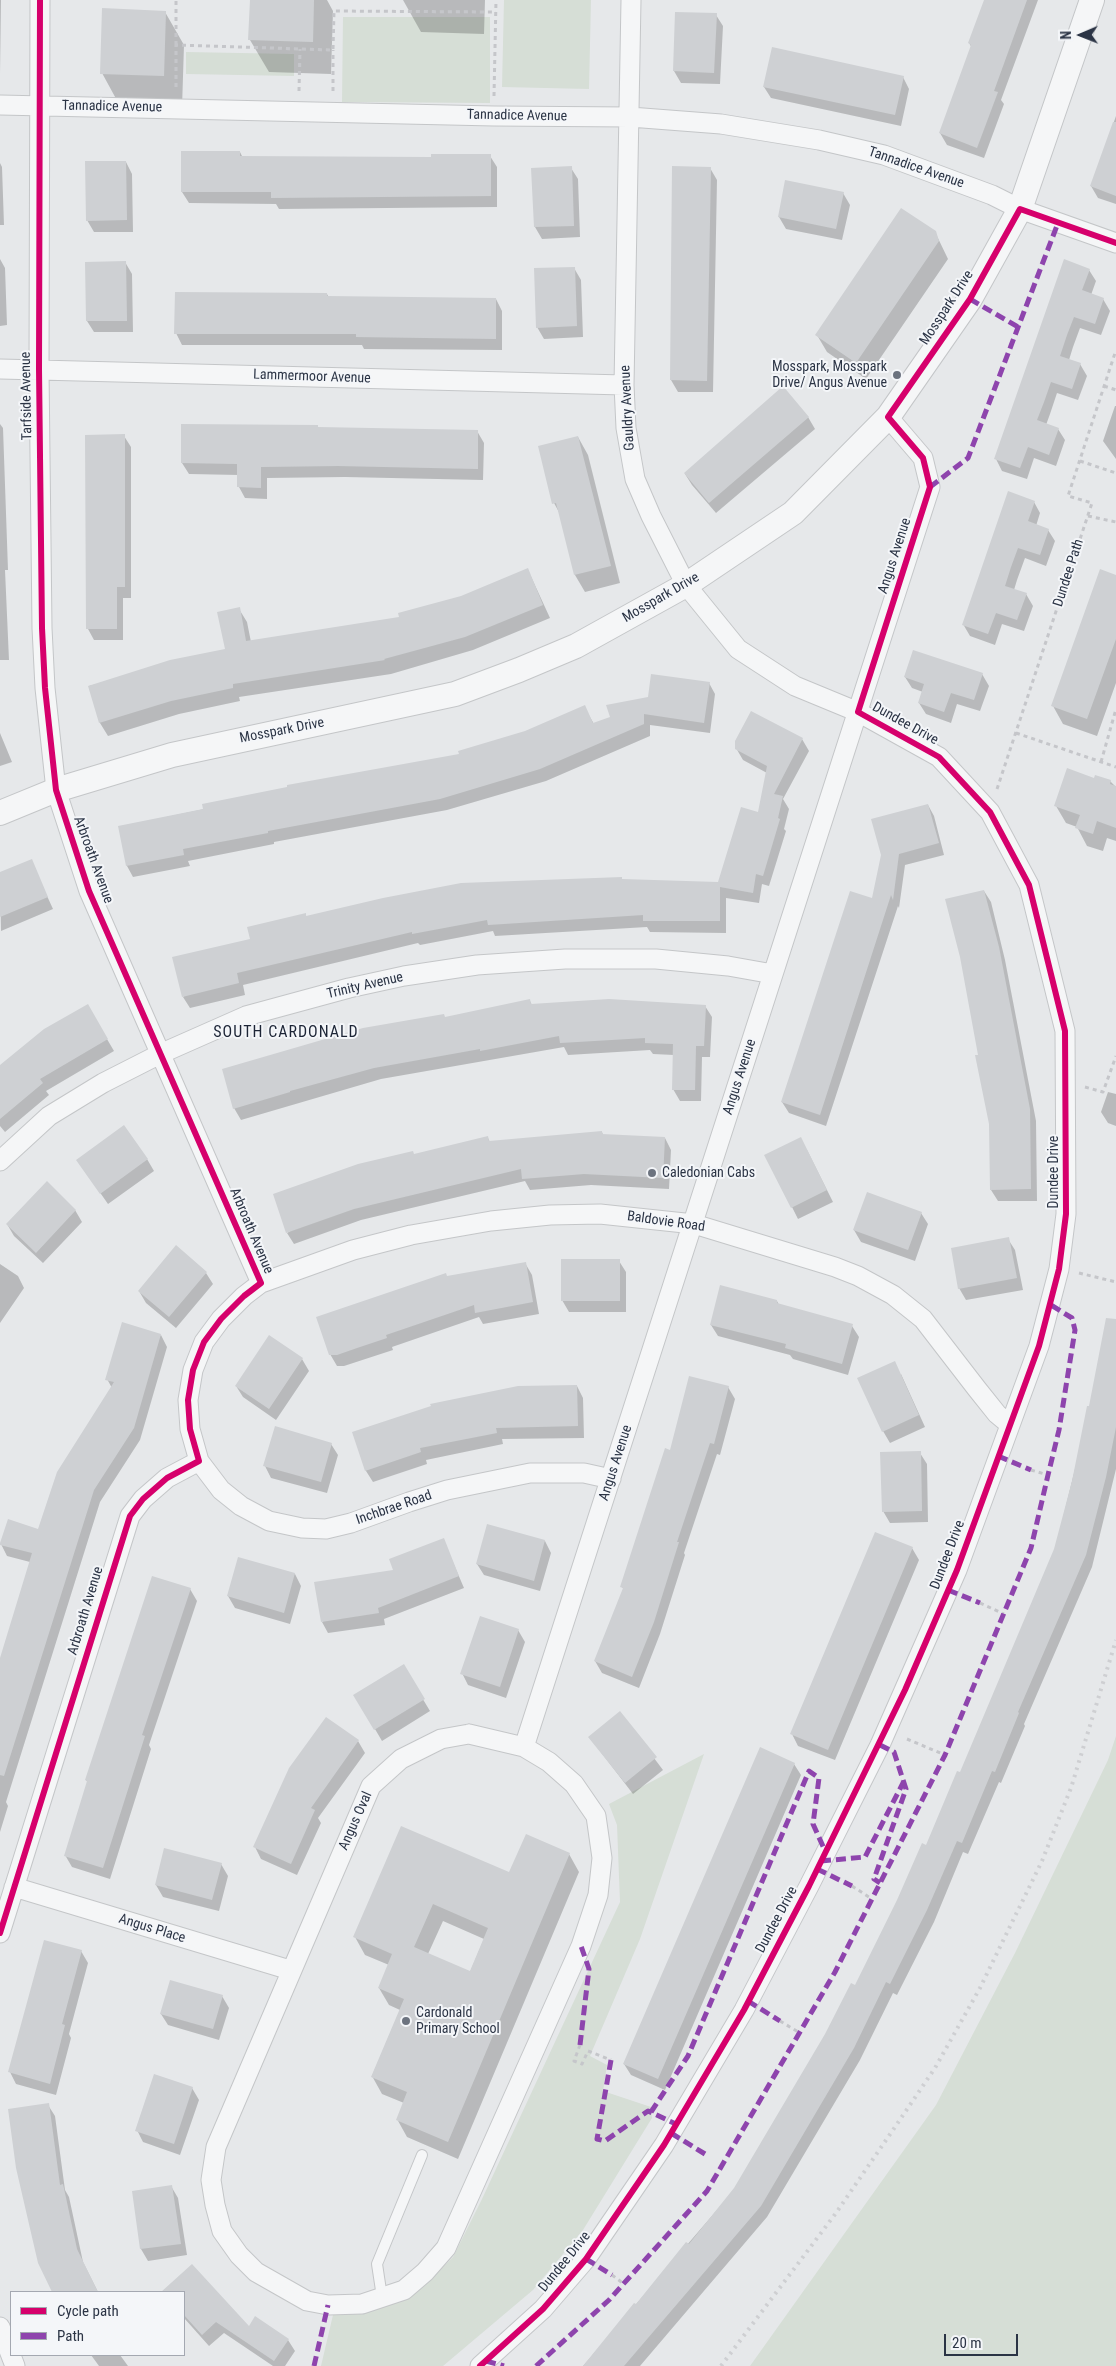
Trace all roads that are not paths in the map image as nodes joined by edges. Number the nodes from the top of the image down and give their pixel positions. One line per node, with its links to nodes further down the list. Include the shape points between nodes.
1 (40, 0): 5 (street, Tarfside Avenue)
2 (631, 0): 6 (street, Gauldry Avenue)
3 (1092, 0): 7 (street, Mosspark Drive)
4 (0, 105): 5 (street, Tannadice Avenue)
5 (39, 106): 6 (street, Tannadice Avenue); 10 (street, Tarfside Avenue)
6 (630, 117): 7 (street, Tannadice Avenue, via 721,124 819,140 884,155 992,195); 11 (street, Gauldry Avenue)
7 (1020, 210): 8 (street, Tannadice Avenue); 12 (street, Mosspark Drive, via 970,299)
8 (1116, 243)
9 (0, 369): 10 (street, Lammermoor Avenue)
10 (39, 369): 11 (street, Lammermoor Avenue); 15 (street, Tarfside Avenue, via 45,688)
11 (624, 385): 13 (street, Gauldry Avenue, via 626,428 635,479)
12 (888, 417): 13 (street, Mosspark Drive, via 793,513); 14 (street, Angus Avenue, via 923,458 930,487)
13 (686, 585): 14 (street, Gauldry Avenue, via 738,649 795,686); 15 (street, Mosspark Drive, via 576,646 455,694 172,755)
14 (858, 712): 17 (street, Angus Avenue); 22 (street, Dundee Drive, via 939,757 990,812 1029,885 1065,1031 1066,1214 1059,1269 1039,1346)
15 (56, 790): 16 (street, Mosspark Drive); 18 (street, Arbroath Avenue, via 89,891)
16 (0, 813)
17 (773, 974): 18 (street, Trinity Avenue, via 656,959 565,958 477,965 404,976 246,1016); 20 (street, Angus Avenue)
18 (160, 1054): 19 (street, Trinity Avenue, via 49,1116); 21 (street, Arbroath Avenue)
19 (0, 1161)
20 (694, 1224): 21 (street, Baldovie Road, via 600,1214 491,1221 401,1237 353,1250); 22 (street, Baldovie Road, via 835,1267 893,1295 923,1319 987,1402); 24 (street, Angus Avenue)
21 (262, 1283): 23 (street, Arbroath Avenue, via 221,1319 204,1342 193,1370 188,1400 190,1429)
22 (1010, 1424): 33 (street, Dundee Drive, via 957,1570 905,1690 744,2010 664,2144 586,2259 543,2309)
23 (199, 1461): 24 (street, Inchbrae Road, via 221,1490 241,1506 269,1521 302,1528 326,1529 351,1523 447,1490 530,1473 584,1473); 26 (street, Arbroath Avenue, via 167,1478 143,1498 130,1516)
24 (611, 1479): 25 (street, Angus Avenue)
25 (524, 1747): 28 (street, Angus Oval, via 469,1734 441,1739 401,1759 371,1786); 30 (street, Angus Oval, via 549,1762 574,1784 596,1816 602,1858 598,1895 581,1946 446,2248 426,2272 404,2290)
26 (14, 1887): 27 (street, Arbroath Avenue); 28 (street, Angus Place)
27 (0, 1933)
28 (290, 1970): 30 (street, Angus Oval, via 216,2147 211,2180 214,2205 222,2231 239,2255 256,2272 284,2290 307,2301 328,2305 362,2304)
29 (422, 2154): 30 (lane, via 377,2264)
30 (382, 2297)
31 (0, 2327): 32 (street)
32 (10, 2353)
33 (480, 2366)

